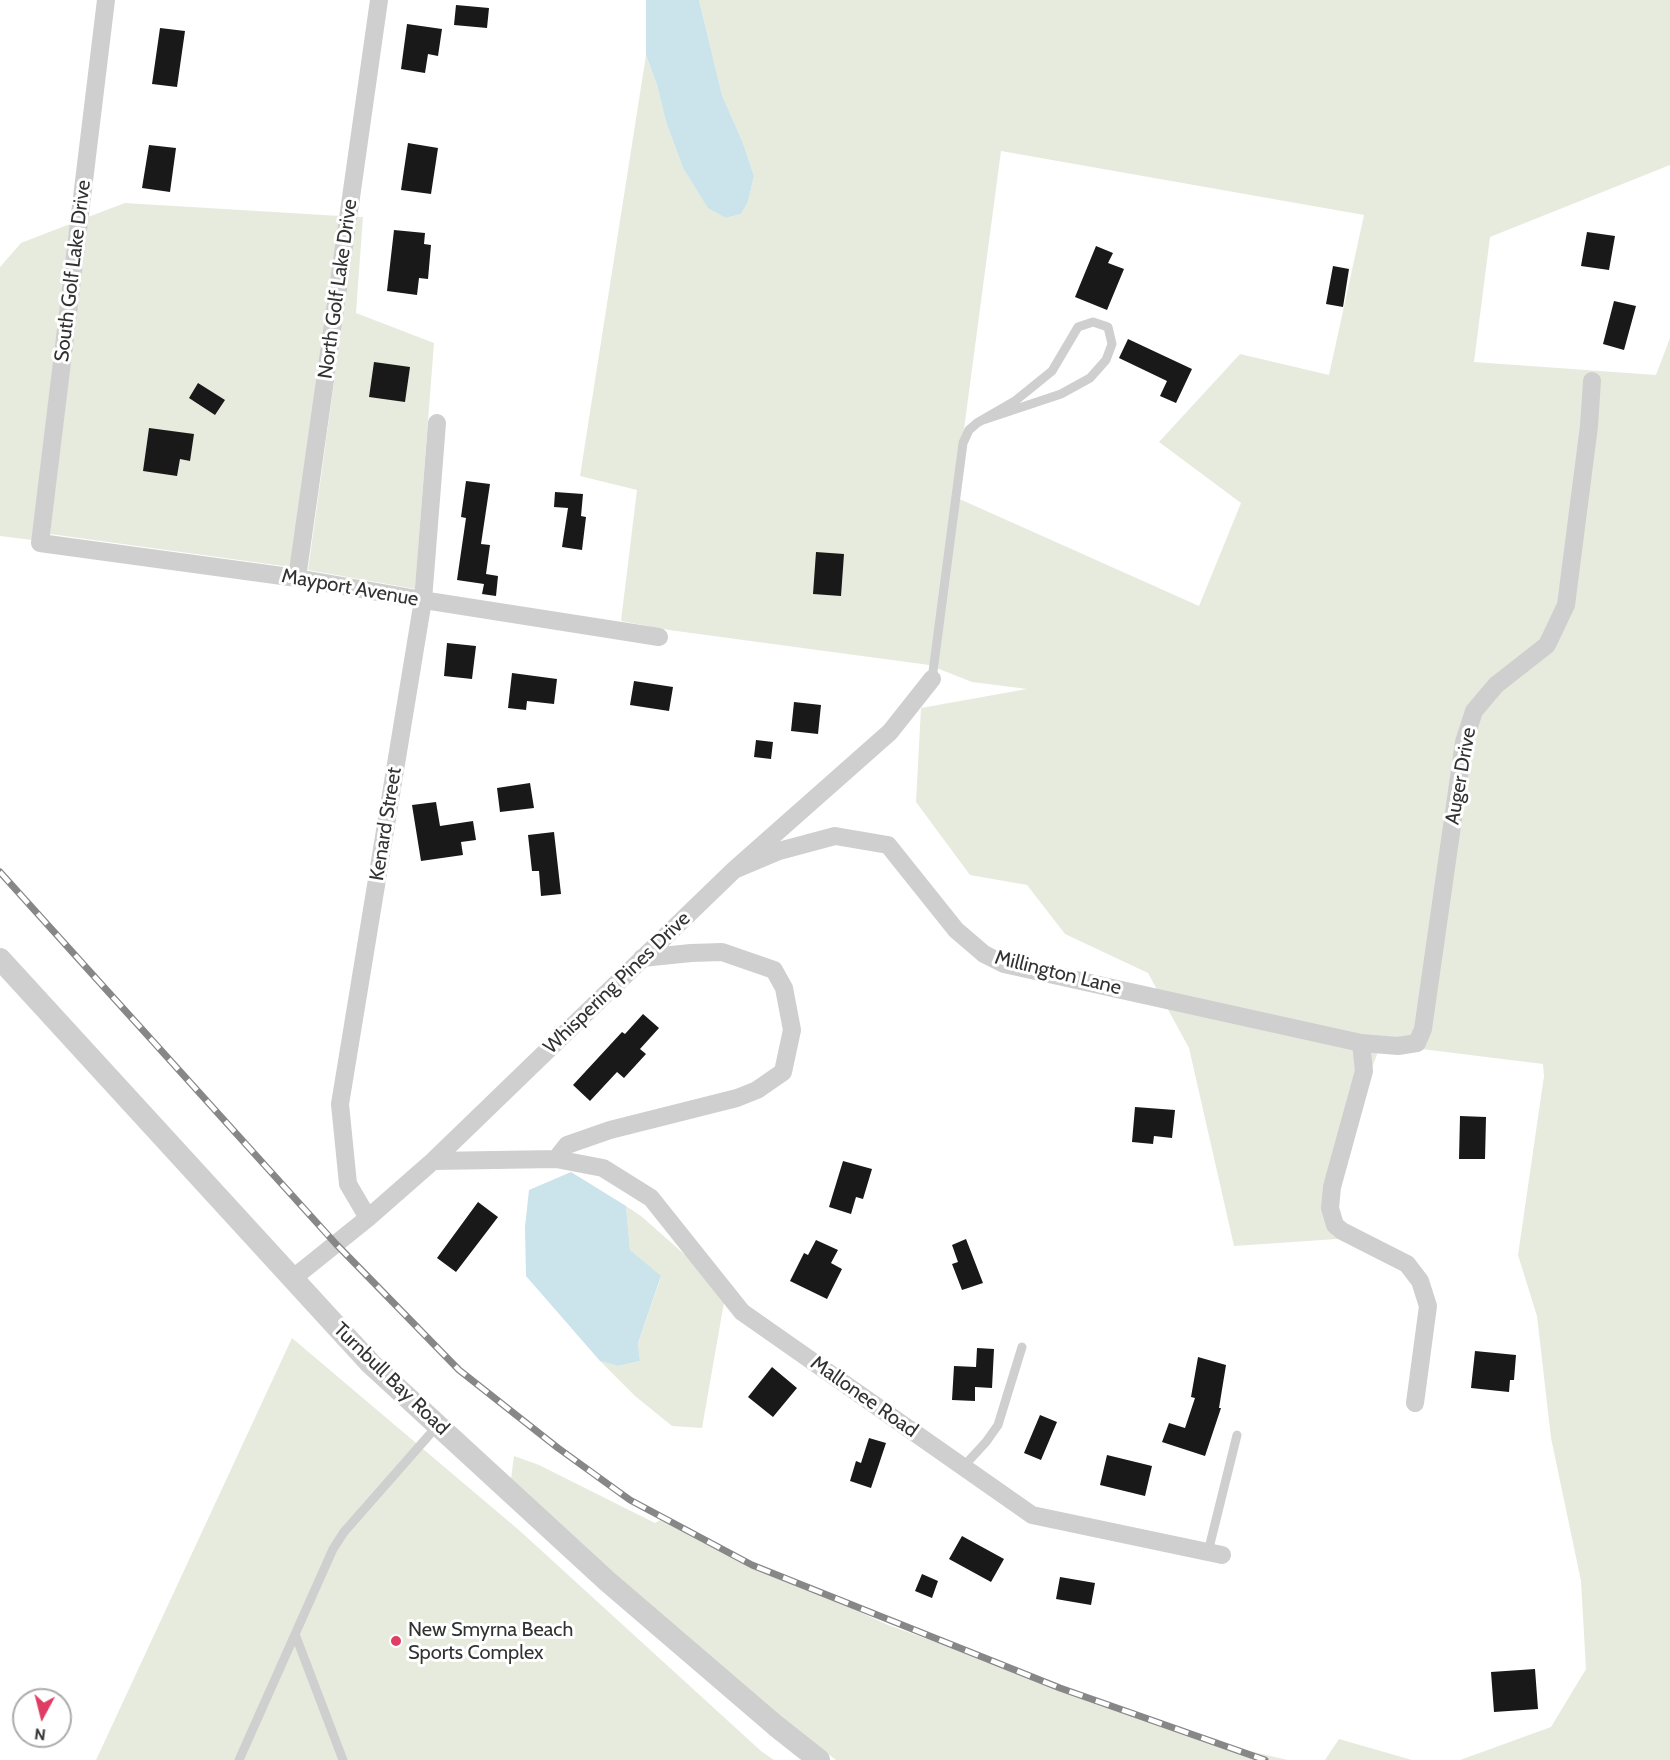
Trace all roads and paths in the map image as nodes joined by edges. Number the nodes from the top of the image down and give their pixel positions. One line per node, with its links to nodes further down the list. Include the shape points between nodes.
1 (106, 0): 6 (street, South Golf Lake Drive)
2 (379, 0): 7 (street, North Golf Lake Drive)
3 (1593, 381): 14 (street, Auger Drive, via 1566,605 1548,645 1496,685 1474,711 1464,742 1423,1029 1417,1043)
4 (983, 420): 4 (lane, via 1015,401 1052,371 1078,327 1093,322 1108,327 1112,344 1106,360 1090,378 1061,394); 10 (lane, via 969,430 963,443)
5 (437, 423): 8 (street, Kenard Street)
6 (40, 543): 7 (street, Mayport Avenue)
7 (297, 578): 8 (street, Mayport Avenue)
8 (423, 600): 9 (street, Mayport Avenue); 17 (street, Kenard Street, via 340,1104 348,1184)
9 (659, 637)
10 (932, 679): 11 (street, Whispering Pines Drive, via 890,732)
11 (734, 870): 13 (street, Whispering Pines Drive); 14 (street, Millington Lane, via 779,851 835,836 888,845 956,930 984,954 1004,963)
12 (0, 958): 18 (street, Turnbull Bay Road)
13 (642, 958): 15 (street, via 722,952 774,970 784,988 792,1030 783,1072 758,1090 737,1098 567,1145); 16 (street, Whispering Pines Drive)
14 (1361, 1043): 20 (street, via 1364,1071 1332,1187 1330,1209 1335,1225 1342,1231 1407,1264 1420,1281 1428,1306)
15 (556, 1159): 16 (street, Mallonee Road); 23 (street, Mallonee Road, via 603,1167 651,1198 742,1312)
16 (433, 1161): 17 (street, Whispering Pines Drive)
17 (368, 1218): 18 (street, Whispering Pines Drive)
18 (292, 1279): 21 (street, Turnbull Bay Road, via 371,1364)
19 (1022, 1347): 23 (lane, via 998,1425)
20 (1415, 1403)
21 (438, 1425): 25 (lane, via 344,1532); 28 (street, Turnbull Bay Road, via 607,1581)
22 (1237, 1435): 24 (lane)
23 (963, 1467): 24 (street, Mallonee Road, via 1032,1515)
24 (1215, 1553)
25 (295, 1634): 26 (lane); 27 (lane)
26 (239, 1760)
27 (343, 1760)
28 (819, 1760)

